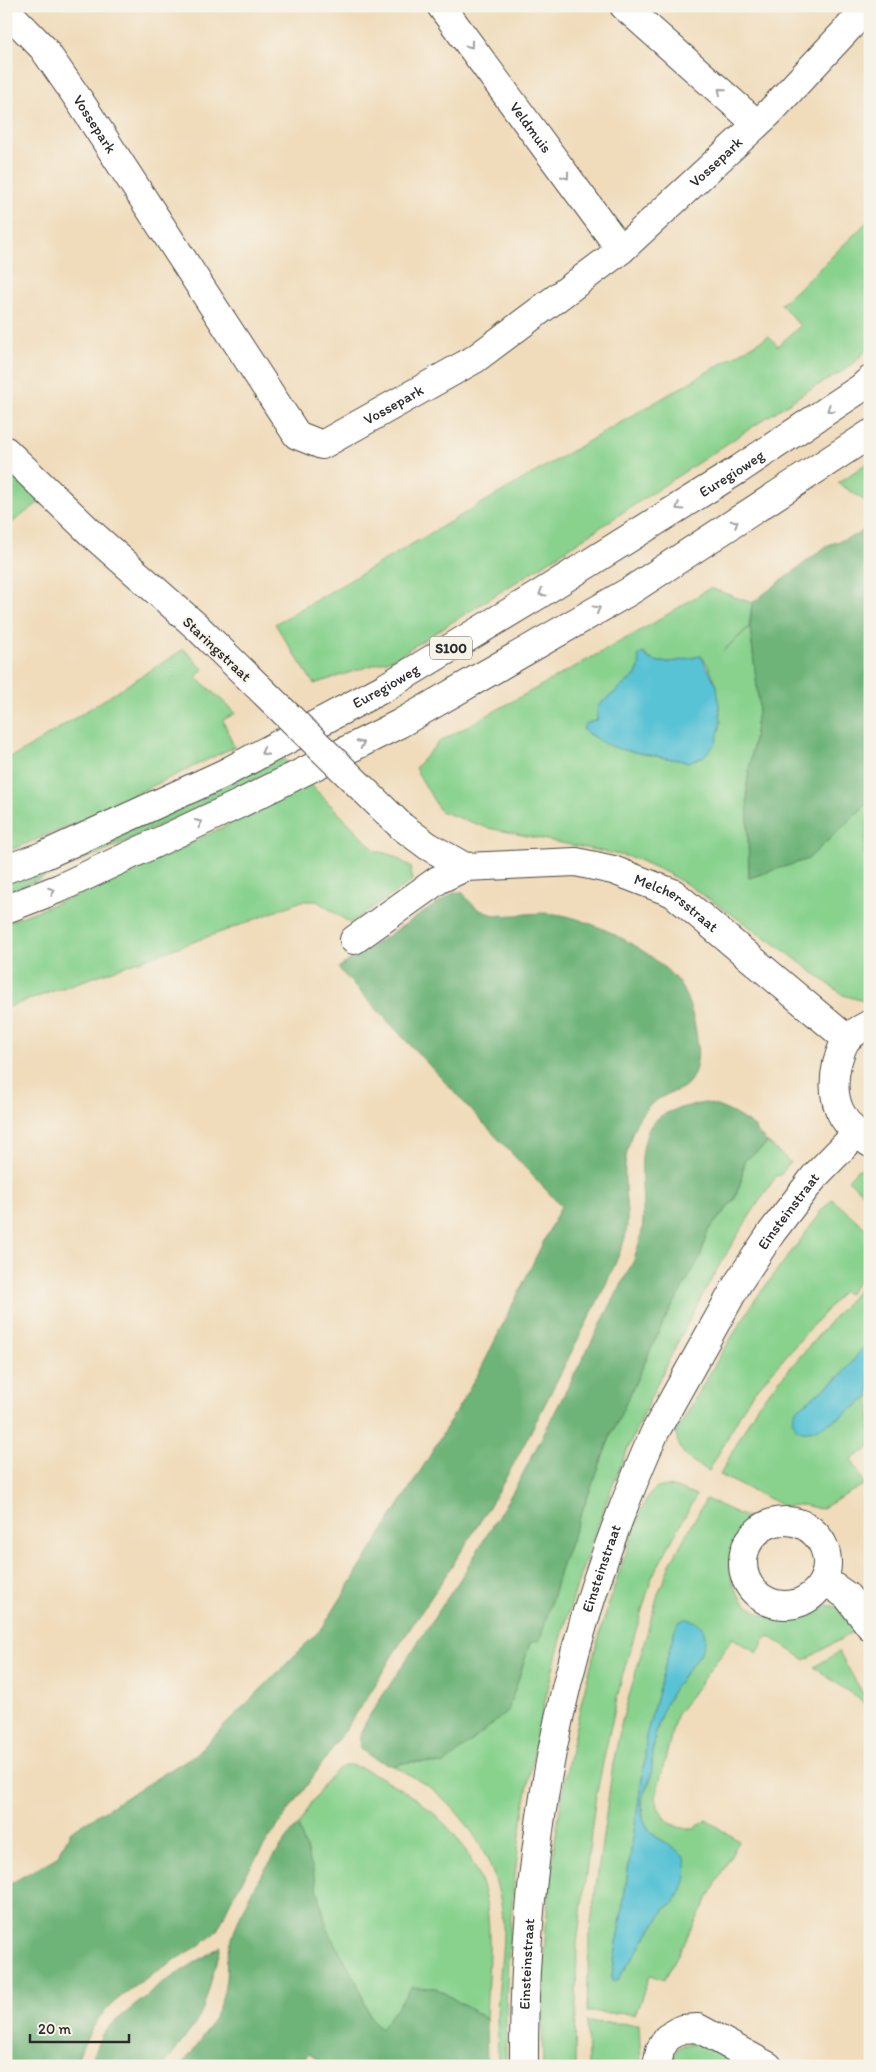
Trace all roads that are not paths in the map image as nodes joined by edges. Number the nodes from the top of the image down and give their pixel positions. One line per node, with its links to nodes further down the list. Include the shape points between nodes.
1 (441, 6): 6 (street, Veldmuis, one-way to 6)
2 (624, 6): 5 (street, one-way to 2)
3 (869, 6): 5 (street, Vossepark)
4 (6, 10): 6 (street, Vossepark, via 43,48 74,93 297,435 322,445 475,358)
5 (757, 124): 6 (street, Vossepark)
6 (621, 250)
7 (870, 380): 11 (street, Euregioweg / S100, one-way to 11, via 738,470 384,688 223,774 45,856)
8 (867, 437): 12 (street, S100, one-way to 8, via 60,888 239,804 399,724 630,591)
9 (6, 451): 10 (street, Staringstraat, bridge, via 92,534 196,626 401,826)
10 (465, 867): 13 (street, Melchersstraat, via 438,880); 15 (street, Melchersstraat, via 576,862 613,870 673,893)
11 (6, 870)
12 (6, 909)
13 (354, 940)
14 (870, 1024): 15 (street)
15 (847, 1039): 16 (street, via 833,1079 835,1100 843,1118)
16 (863, 1138): 19 (street, Einsteinstraat, via 815,1176 738,1283 648,1447 602,1563 551,1747 530,1908 525,1972)
17 (824, 1580): 18 (street, via 847,1596)
18 (870, 1626)
19 (524, 2066)
20 (656, 2066): 21 (street, via 667,2038 682,2028 698,2028)
21 (768, 2066)

